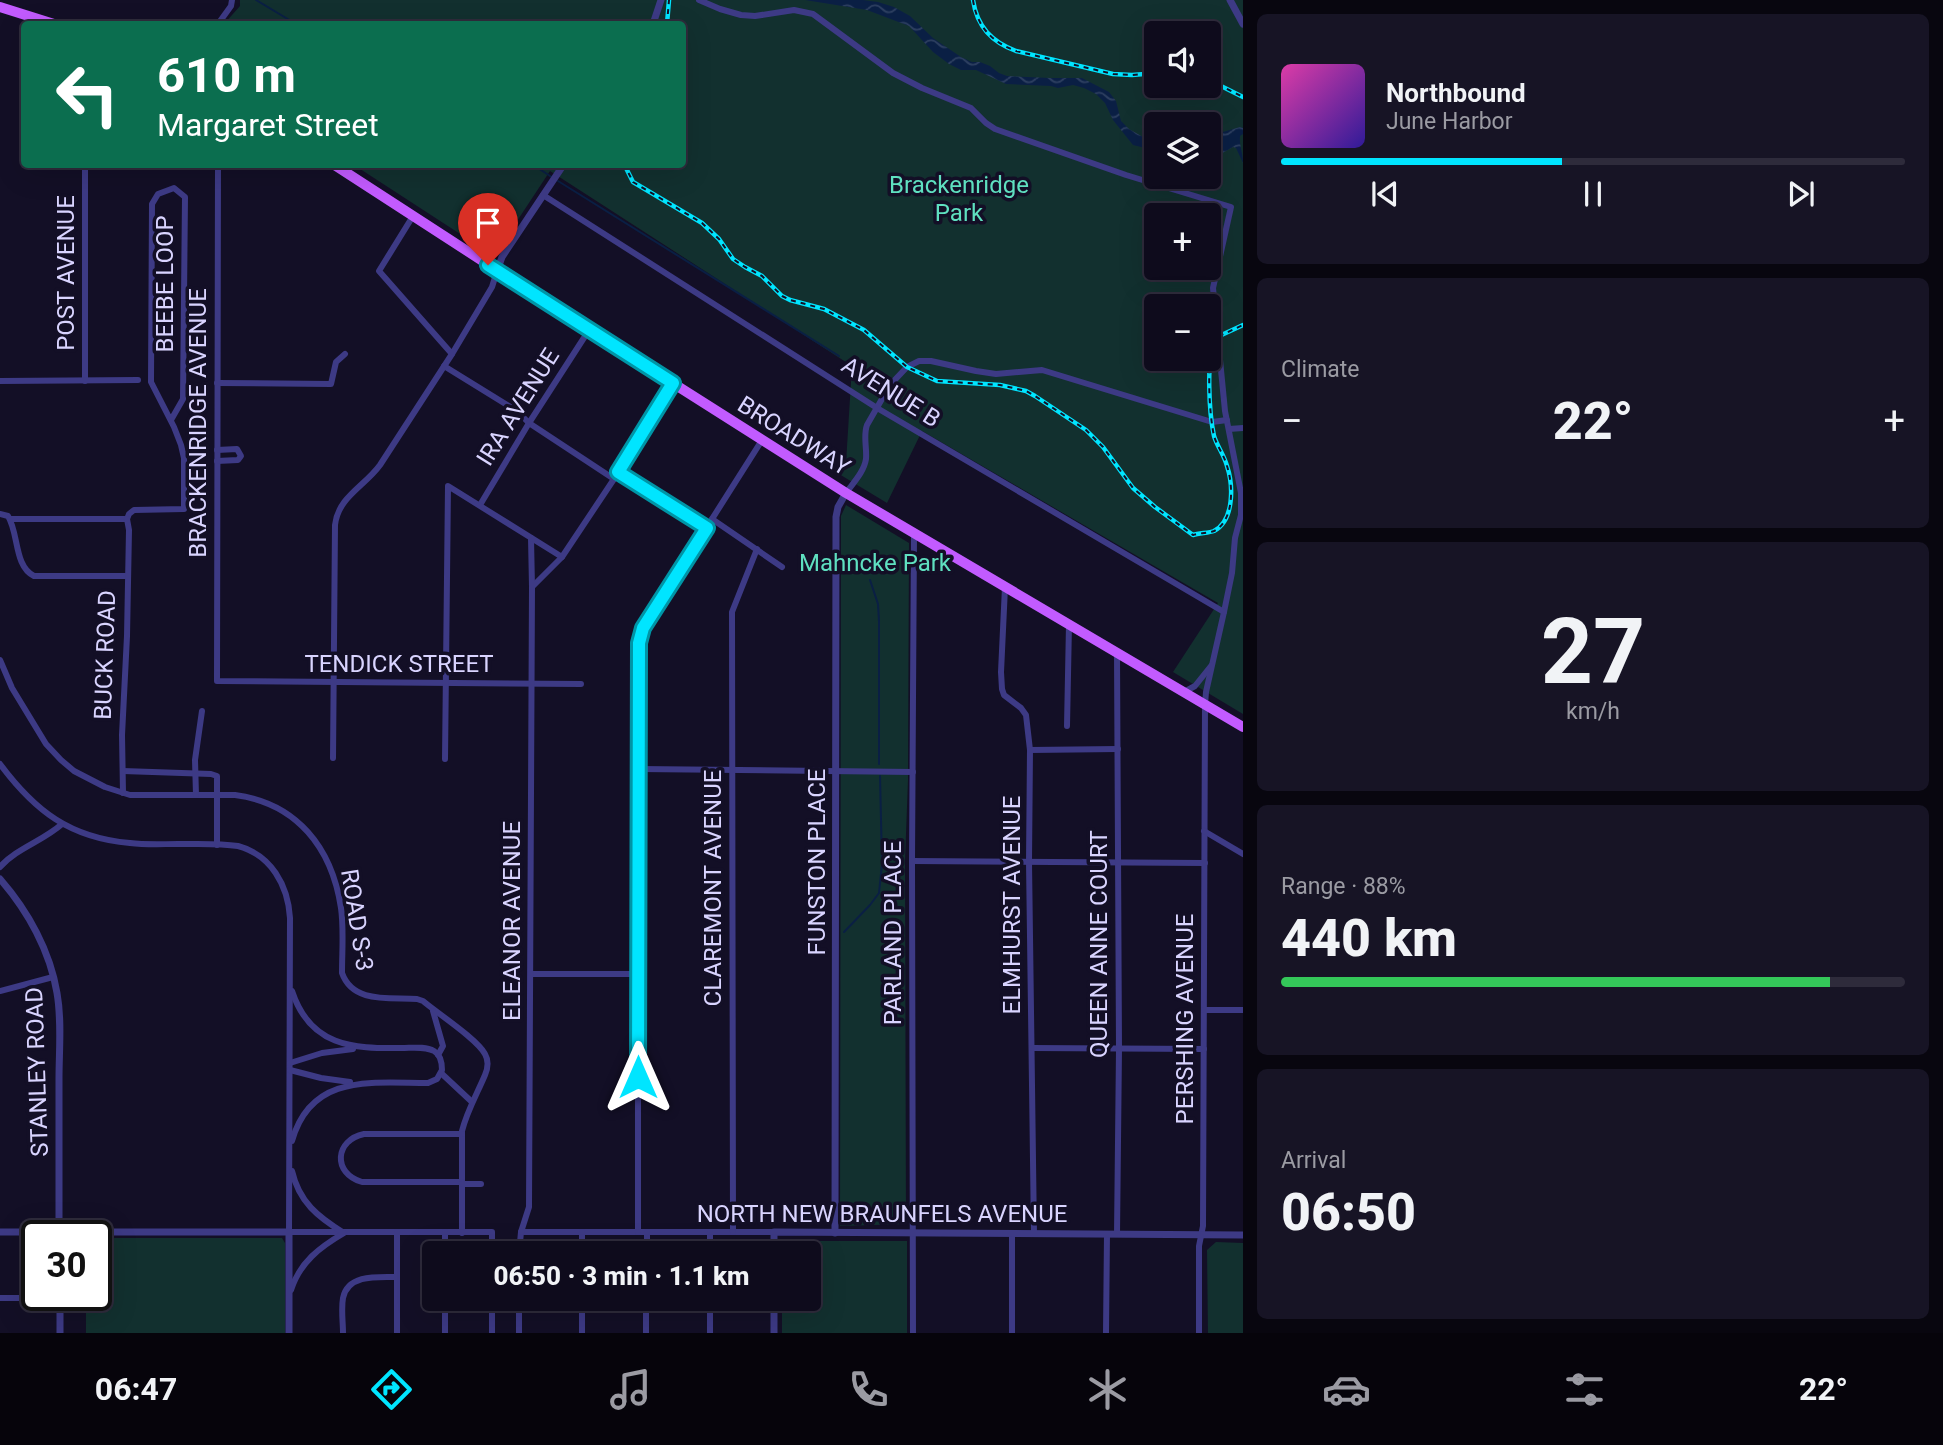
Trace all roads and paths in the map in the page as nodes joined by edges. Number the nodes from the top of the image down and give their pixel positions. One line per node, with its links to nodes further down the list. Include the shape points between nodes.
1 (232, 0): 7 (street)
2 (661, 0): 8 (street)
3 (699, 0): 28 (street, PERSHING AVENUE, via 741,15 794,10 813,14 893,73 971,108 995,129 1231,206 1213,288)
4 (1230, 0): 9 (street)
5 (0, 7): 6 (main road)
6 (44, 21)
7 (220, 21)
8 (654, 21)
9 (1243, 24)
10 (85, 168): 23 (street, POST AVENUE)
11 (218, 168): 24 (street, BRACKENRIDGE AVENUE)
12 (339, 168): 15 (main road, BROADWAY)
13 (562, 168): 14 (street)
14 (543, 195): 16 (street, via 502,257); 26 (street, AVENUE B)
15 (413, 216): 16 (main road, BROADWAY); 19 (street, via 379,271)
16 (498, 271): 17 (main road, BROADWAY); 19 (street)
17 (589, 330): 25 (main road, BROADWAY); 29 (street, IRA AVENUE)
18 (345, 354): 24 (street, via 336,362 331,384)
19 (452, 354): 20 (street)
20 (444, 366): 29 (street); 57 (street, via 375,472 338,510)
21 (138, 380): 23 (street)
22 (0, 381): 23 (street)
23 (85, 381)
24 (217, 383): 33 (street, BRACKENRIDGE AVENUE)
25 (673, 383): 32 (main road, BROADWAY); 35 (street)
26 (877, 408): 28 (street, via 907,367 931,361 996,374 1042,370 1213,422); 36 (street, via 865,432 863,469); 51 (street, AVENUE B)
27 (171, 420): 27 (street, BEEBE LOOP, via 183,399 185,197 174,188 158,194 152,205 151,382); 40 (street, via 184,458 184,509 141,509)
28 (1227, 420): 31 (street, PERSHING AVENUE)
29 (529, 423): 35 (street); 37 (street, IRA AVENUE)
30 (1243, 428): 31 (street)
31 (1229, 429): 51 (street, PERSHING AVENUE, via 1241,515)
32 (762, 440): 36 (main road, BROADWAY); 41 (street)
33 (217, 450): 34 (street, BRACKENRIDGE AVENUE); 34 (street, via 237,450 241,456 239,460)
34 (217, 461): 56 (street, BRACKENRIDGE AVENUE)
35 (616, 475): 42 (street); 46 (street)
36 (846, 493): 43 (main road, BROADWAY); 74 (street, FUNSTON PLACE, via 836,517)
37 (480, 505): 44 (street); 58 (street, via 448,486)
38 (0, 514): 39 (street)
39 (10, 519): 40 (street); 48 (street, via 22,564 34,576)
40 (127, 519): 48 (street, BUCK ROAD)
41 (712, 519): 42 (street); 45 (street)
42 (707, 528): 71 (street, via 643,628 638,651)
43 (914, 534): 50 (main road, BROADWAY); 75 (street, PARLAND PLACE)
44 (531, 538): 46 (street); 49 (street, ELEANOR AVENUE)
45 (757, 549): 47 (street); 72 (street, CLAREMONT AVENUE, via 732,612)
46 (562, 557): 49 (street)
47 (782, 567)
48 (127, 576): 73 (street, BUCK ROAD)
49 (532, 587): 59 (street, ELEANOR AVENUE)
50 (1004, 587): 52 (main road, BROADWAY); 67 (street, ELMHURST AVENUE, via 1002,689 1026,715)
51 (1224, 612): 55 (street, PERSHING AVENUE)
52 (1069, 624): 53 (main road, BROADWAY); 64 (street)
53 (1117, 654): 61 (main road, BROADWAY); 66 (street, QUEEN ANNE COURT)
54 (0, 660): 77 (street, ROAD S-3, via 46,744 74,771)
55 (1212, 664): 61 (street, via 1195,686); 62 (street, PERSHING AVENUE)
56 (217, 681): 57 (street, TENDICK STREET)
57 (334, 683): 58 (street, TENDICK STREET); 68 (street)
58 (444, 683): 59 (street, TENDICK STREET); 69 (street)
59 (532, 684): 60 (street, TENDICK STREET); 90 (street, ELEANOR AVENUE)
60 (581, 684)
61 (1183, 692): 62 (main road, BROADWAY)
62 (1205, 705): 65 (main road, BROADWAY); 81 (street, PERSHING AVENUE)
63 (202, 710): 76 (street)
64 (1067, 726)
65 (1243, 727)
66 (1118, 749): 67 (street); 86 (street, QUEEN ANNE COURT)
67 (1030, 750): 85 (street, ELMHURST AVENUE)
68 (333, 758)
69 (444, 759)
70 (0, 764): 80 (street, via 29,799)
71 (639, 769): 72 (street); 91 (street)
72 (732, 770): 74 (street); 121 (street, CLAREMONT AVENUE)
73 (123, 771): 76 (street); 77 (street, BUCK ROAD)
74 (836, 772): 75 (street); 127 (street, FUNSTON PLACE)
75 (913, 772): 84 (street, PARLAND PLACE)
76 (195, 773): 78 (street); 79 (street, via 217,776)
77 (123, 793): 78 (street, ROAD S-3)
78 (196, 795): 79 (street, ROAD S-3)
79 (217, 796): 82 (street); 95 (street, ROAD S-3, via 251,797 272,804 306,828 319,844 336,884 342,973 353,990 367,996 417,999)
80 (62, 824): 82 (street, via 93,837 130,843); 88 (street)
81 (1205, 831): 83 (street); 87 (street, PERSHING AVENUE)
82 (217, 845): 93 (street, via 255,852 281,881 290,909)
83 (1243, 853)
84 (912, 862): 85 (street); 128 (street, PARLAND PLACE)
85 (1029, 862): 86 (street); 99 (street, ELMHURST AVENUE)
86 (1118, 862): 87 (street); 100 (street, QUEEN ANNE COURT)
87 (1205, 863): 96 (street, PERSHING AVENUE)
88 (0, 867)
89 (0, 879): 92 (street, STANLEY ROAD, via 29,919)
90 (531, 974): 91 (street); 116 (street, ELEANOR AVENUE, via 529,1207)
91 (638, 974): 118 (street)
92 (53, 977): 94 (street); 112 (street, STANLEY ROAD, via 59,1022)
93 (290, 983): 98 (street, via 310,1023 343,1044); 103 (street)
94 (0, 991)
95 (432, 1009): 102 (street, via 443,1046); 106 (street, ROAD S-3, via 485,1054 486,1074)
96 (1203, 1010): 97 (street); 101 (street, PERSHING AVENUE)
97 (1243, 1010)
98 (363, 1048): 102 (street, via 423,1048); 103 (street, via 340,1049)
99 (1032, 1048): 100 (street); 131 (street, ELMHURST AVENUE)
100 (1119, 1049): 101 (street); 133 (street, QUEEN ANNE COURT)
101 (1204, 1049): 134 (street, PERSHING AVENUE)
102 (438, 1055): 104 (street)
103 (290, 1067): 105 (street); 108 (street)
104 (441, 1073): 105 (street, via 428,1083); 106 (street)
105 (357, 1083): 108 (street, via 331,1091 307,1110)
106 (472, 1102): 107 (street, ROAD S-3)
107 (462, 1134): 110 (street, ROAD S-3); 110 (street, via 364,1133 354,1136 341,1153 345,1172 362,1182)
108 (290, 1150): 109 (street)
109 (290, 1163): 123 (street); 124 (street, via 308,1206)
110 (462, 1183): 111 (street); 125 (street, ROAD S-3)
111 (481, 1184)
112 (59, 1220)
113 (0, 1232): 122 (street)
114 (397, 1232): 115 (street); 124 (street); 143 (street)
115 (445, 1232): 125 (street); 136 (street)
116 (521, 1232): 117 (street, NORTH NEW BRAUNFELS AVENUE); 138 (street, ELEANOR AVENUE)
117 (582, 1232): 118 (street, NORTH NEW BRAUNFELS AVENUE); 139 (street)
118 (638, 1232): 119 (street, NORTH NEW BRAUNFELS AVENUE)
119 (647, 1232): 120 (street, NORTH NEW BRAUNFELS AVENUE); 140 (street)
120 (710, 1232): 121 (street, NORTH NEW BRAUNFELS AVENUE); 141 (street)
121 (733, 1232): 126 (street, NORTH NEW BRAUNFELS AVENUE)
122 (21, 1233)
123 (289, 1233): 124 (street); 129 (street); 146 (street)
124 (344, 1233): 146 (street, via 316,1251 303,1266)
125 (462, 1233): 137 (street, via 492,1232)
126 (774, 1233): 127 (street, NORTH NEW BRAUNFELS AVENUE); 142 (street)
127 (835, 1233): 128 (street, NORTH NEW BRAUNFELS AVENUE)
128 (913, 1233): 130 (street, NORTH NEW BRAUNFELS AVENUE); 166 (street, PARLAND PLACE)
129 (112, 1234)
130 (1012, 1234): 131 (street, NORTH NEW BRAUNFELS AVENUE); 167 (street)
131 (1034, 1234): 132 (street, NORTH NEW BRAUNFELS AVENUE)
132 (1107, 1234): 133 (street, NORTH NEW BRAUNFELS AVENUE); 168 (street)
133 (1117, 1234): 134 (street, NORTH NEW BRAUNFELS AVENUE)
134 (1201, 1235): 135 (street, NORTH NEW BRAUNFELS AVENUE); 169 (street, PERSHING AVENUE)
135 (1243, 1235)
136 (445, 1241)
137 (492, 1241)
138 (520, 1241)
139 (582, 1241)
140 (647, 1241)
141 (710, 1241)
142 (774, 1241)
143 (397, 1277): 157 (street, via 357,1280 347,1289); 158 (street)
144 (21, 1297): 145 (street)
145 (0, 1298)
146 (289, 1302): 156 (street)
147 (60, 1311): 155 (street)
148 (445, 1311): 159 (street)
149 (492, 1311): 160 (street)
150 (519, 1311): 161 (street)
151 (582, 1311): 162 (street)
152 (646, 1311): 163 (street)
153 (710, 1311): 164 (street)
154 (774, 1311): 165 (street)
155 (60, 1333)
156 (289, 1333)
157 (343, 1333)
158 (397, 1333)
159 (445, 1333)
160 (492, 1333)
161 (519, 1333)
162 (582, 1333)
163 (646, 1333)
164 (710, 1333)
165 (774, 1333)
166 (914, 1333)
167 (1013, 1333)
168 (1106, 1333)
169 (1199, 1333)

